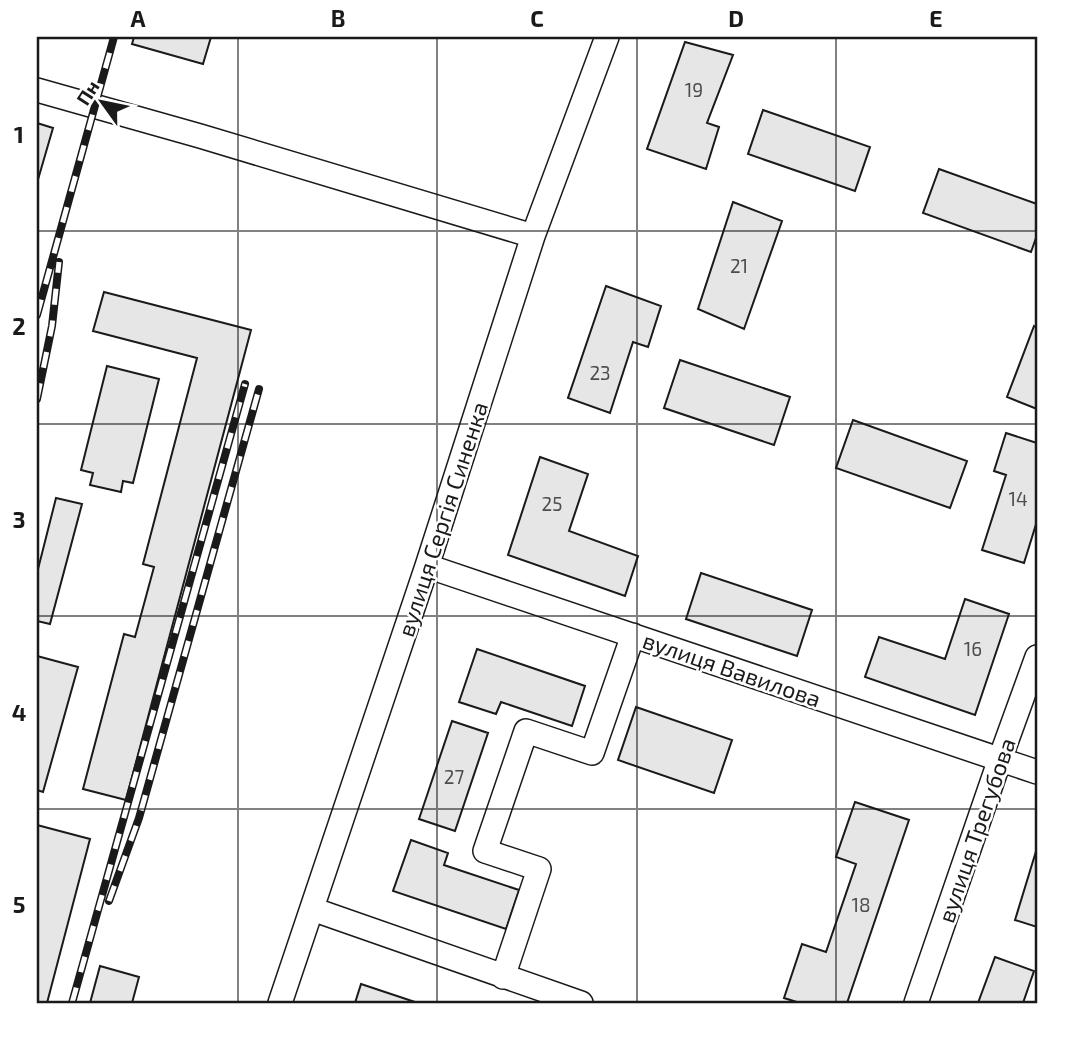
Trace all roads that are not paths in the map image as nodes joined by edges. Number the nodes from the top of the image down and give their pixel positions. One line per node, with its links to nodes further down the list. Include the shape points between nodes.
1 (607, 37): 3 (street, вулиця Сергія Синенка)
2 (37, 90): 3 (street)
3 (533, 236): 4 (street, вулиця Сергія Синенка)
4 (427, 566): 5 (street, вулиця Вавилова); 9 (street, вулиця Сергія Синенка)
5 (633, 635): 7 (street, вулиця Вавилова); 10 (street, via 592,754 526,731 485,851 539,869)
6 (1037, 657): 7 (street, вулиця Трегубова)
7 (1000, 759): 8 (street, вулиця Вавилова); 13 (street, вулиця Трегубова)
8 (1037, 772)
9 (312, 909): 10 (street); 11 (street, вулиця Сергія Синенка)
10 (503, 977): 12 (street)
11 (280, 1003)
12 (581, 1003)
13 (916, 1003)

